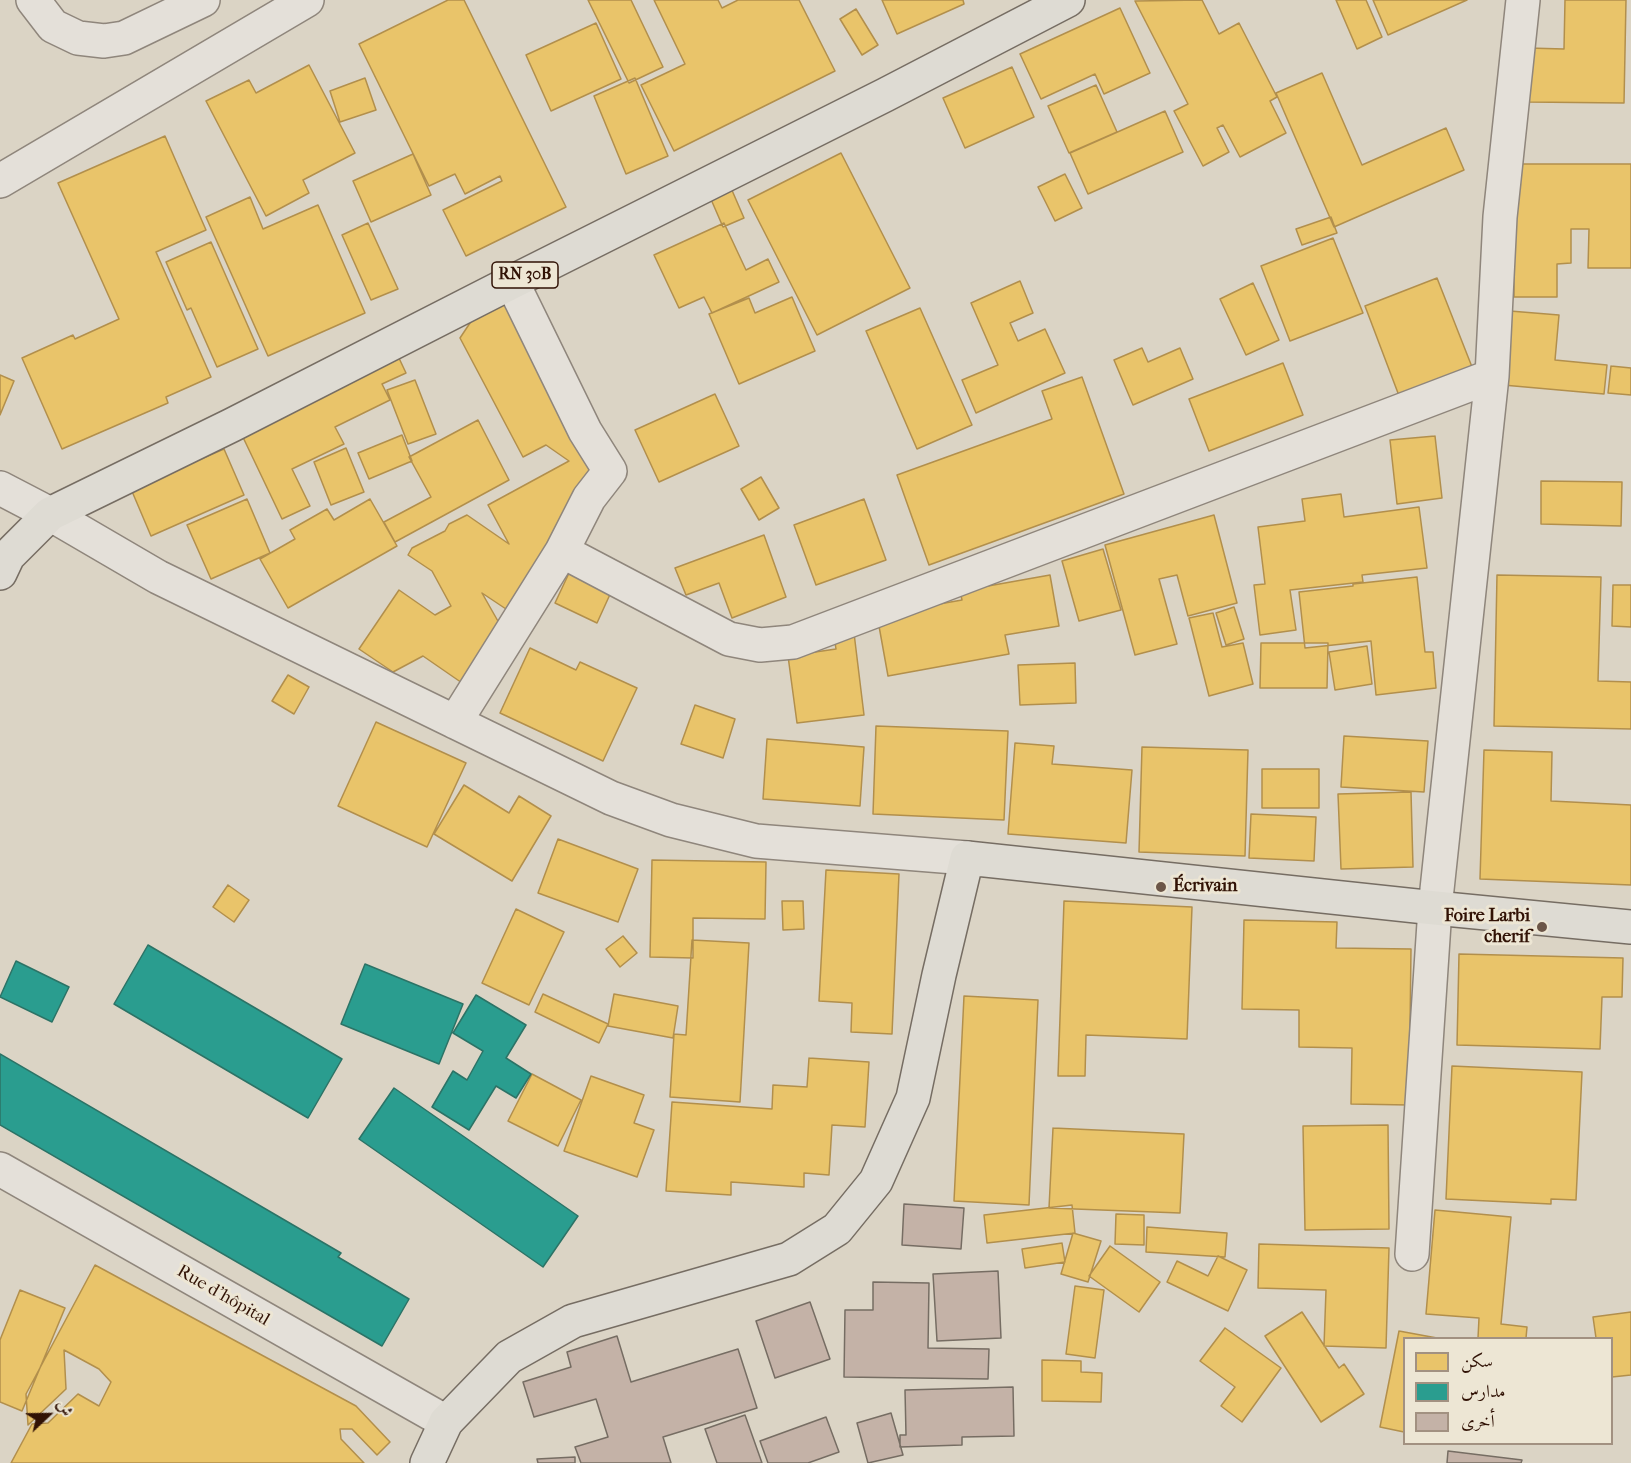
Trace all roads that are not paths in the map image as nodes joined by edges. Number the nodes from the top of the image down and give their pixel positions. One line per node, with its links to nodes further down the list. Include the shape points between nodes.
1 (33, 0): 2 (street, via 53,26 78,38 104,41 124,38)
2 (203, 0)
3 (308, 0): 6 (street)
4 (1068, 0): 7 (main road, RN 30B)
5 (1523, 0): 8 (street, via 1500,217)
6 (0, 181)
7 (512, 282): 10 (main road, RN 30B); 11 (street, via 585,431 610,471 589,498)
8 (1492, 376): 11 (street, via 793,642 760,645 729,639); 15 (street)
9 (0, 488): 10 (street)
10 (50, 514): 12 (main road, RN 30B, via 8,556); 13 (street, via 158,577)
11 (562, 552): 13 (street)
12 (0, 573)
13 (455, 722): 14 (street, via 611,798 671,820 756,841)
14 (968, 858): 15 (main road); 19 (main road, via 913,1098 876,1181 837,1229 789,1259 573,1321 508,1357)
15 (1435, 908): 16 (main road); 18 (street)
16 (1631, 927)
17 (0, 1169): 19 (street, Rue d'hôpital)
18 (1412, 1254)
19 (446, 1422): 20 (main road)
20 (427, 1463)

